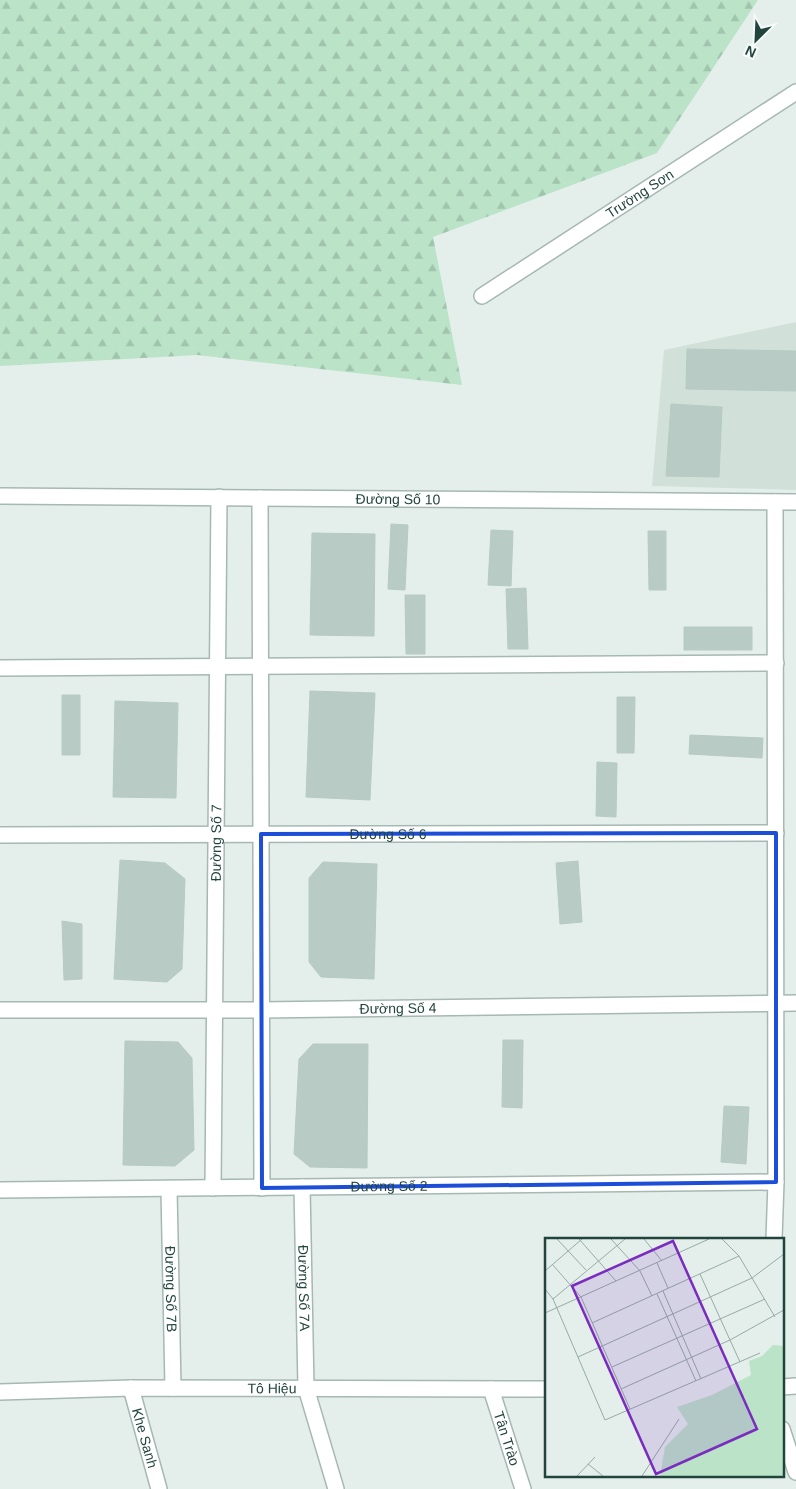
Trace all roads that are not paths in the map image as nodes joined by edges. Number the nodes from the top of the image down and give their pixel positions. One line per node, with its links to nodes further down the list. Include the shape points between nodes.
1 (796, 92): 2 (street, Trường Sơn)
2 (482, 296)
3 (0, 496): 4 (street, Đường Số 10)
4 (219, 497): 5 (street, Đường Số 10); 10 (street, Đường Số 7)
5 (260, 498): 6 (street, Đường Số 10); 9 (street)
6 (775, 502): 7 (street, Đường Số 10); 8 (street)
7 (796, 502)
8 (776, 663): 9 (street); 12 (street)
9 (261, 666): 10 (street); 15 (street)
10 (218, 667): 11 (street); 14 (street, Đường Số 7)
11 (0, 668)
12 (776, 833): 15 (street, Đường Số 6); 16 (street)
13 (0, 834): 14 (street, Đường Số 6)
14 (216, 834): 15 (street, Đường Số 6); 19 (street, Đường Số 7)
15 (261, 834): 20 (street)
16 (776, 1003): 17 (street, Đường Số 4); 20 (street, Đường Số 4); 21 (street)
17 (796, 1003)
18 (0, 1010): 19 (street, Đường Số 4)
19 (215, 1010): 20 (street, Đường Số 4); 23 (street, Đường Số 7)
20 (261, 1010): 24 (street)
21 (776, 1182): 22 (street, Đường Số 2); 27 (street)
22 (302, 1187): 24 (street, Đường Số 2); 30 (street, Đường Số 7A)
23 (213, 1188): 24 (street, Đường Số 2); 25 (street, Đường Số 2)
24 (262, 1188)
25 (169, 1189): 26 (street, Đường Số 2); 29 (street, Đường Số 7B)
26 (0, 1190)
27 (774, 1238)
28 (131, 1388): 29 (street, Tô Hiệu); 33 (street, Tô Hiệu); 36 (street, Khe Sanh)
29 (172, 1388): 30 (street, Tô Hiệu)
30 (306, 1388): 32 (street, Tô Hiệu); 37 (street, Đường Số 7A)
31 (545, 1388): 32 (street, Tô Hiệu)
32 (491, 1389): 38 (street, Tân Trào)
33 (0, 1392)
34 (784, 1435): 35 (street)
35 (796, 1472)
36 (159, 1489)
37 (336, 1489)
38 (523, 1489)

